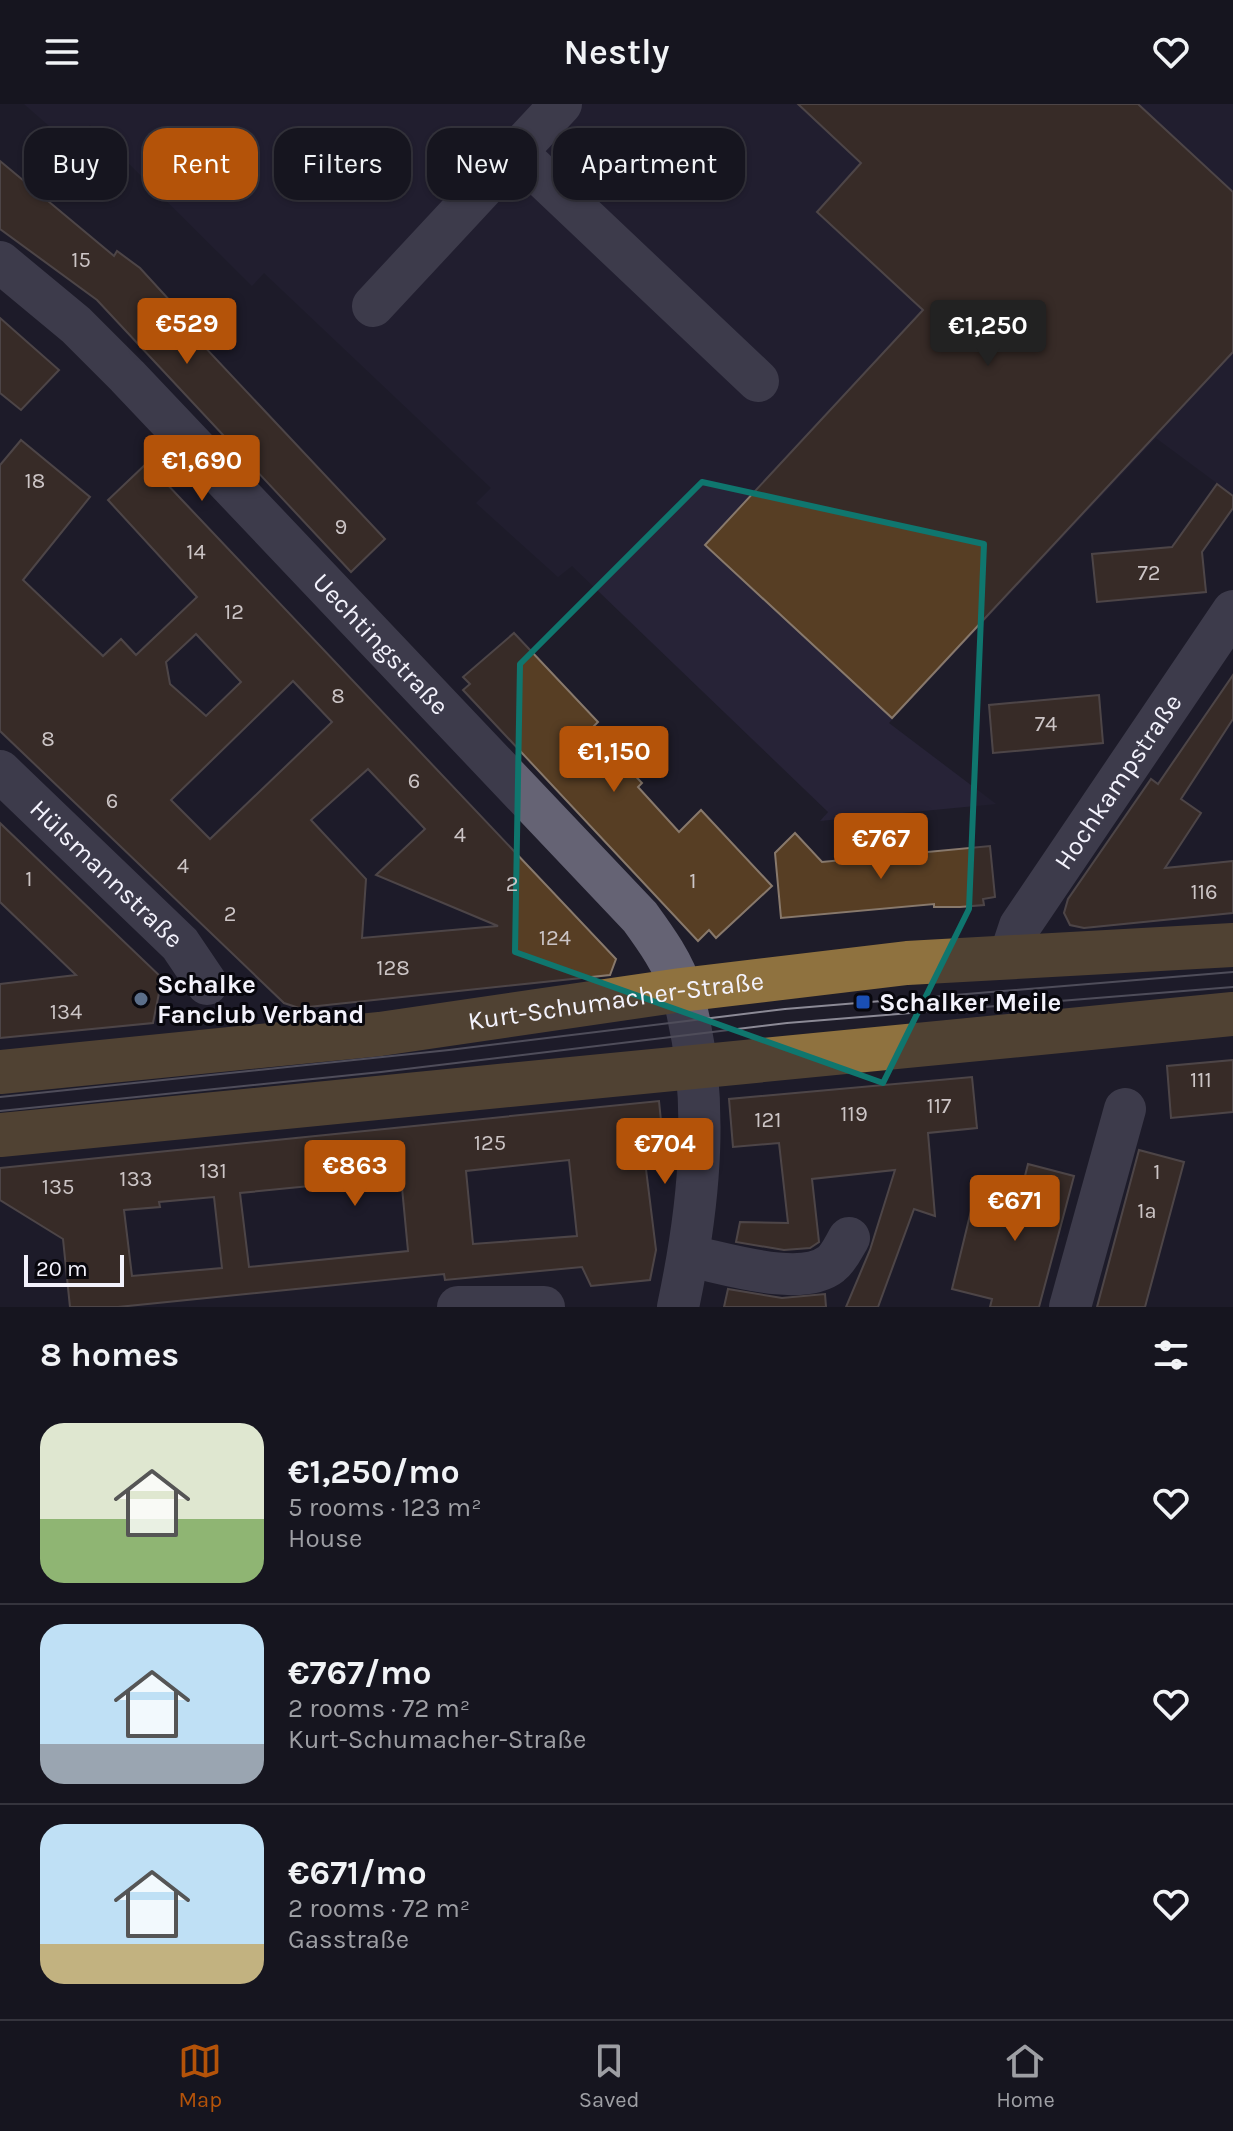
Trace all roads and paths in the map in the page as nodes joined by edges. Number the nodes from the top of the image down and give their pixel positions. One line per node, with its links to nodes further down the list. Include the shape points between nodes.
1 (561, 104): 2 (street)
2 (537, 130)
3 (537, 172): 7 (street)
4 (471, 200): 6 (street)
5 (0, 262): 13 (street, Uechtingstraße, via 127,376 640,917)
6 (373, 306)
7 (758, 381)
8 (1233, 611): 11 (street, Hochkampstraße, via 1020,926)
9 (0, 771): 12 (street, Hülsmannstraße, via 180,944)
10 (1233, 945): 11 (main road, Kurt-Schumacher-Straße)
11 (1010, 956): 13 (main road, Kurt-Schumacher-Straße)
12 (207, 984)
13 (681, 990): 15 (street, Uechtingstraße); 16 (main road, Kurt-Schumacher-Straße, via 380,1034)
14 (1233, 1014): 15 (main road)
15 (694, 1066): 18 (main road); 20 (street, Uechtingstraße, via 700,1156)
16 (0, 1072)
17 (1125, 1109): 24 (street)
18 (0, 1135)
19 (849, 1238): 20 (street, via 834,1262 816,1273 780,1273)
20 (689, 1256): 23 (street, Uechtingstraße)
21 (458, 1307): 22 (street)
22 (544, 1307)
23 (678, 1307)
24 (1070, 1307)

